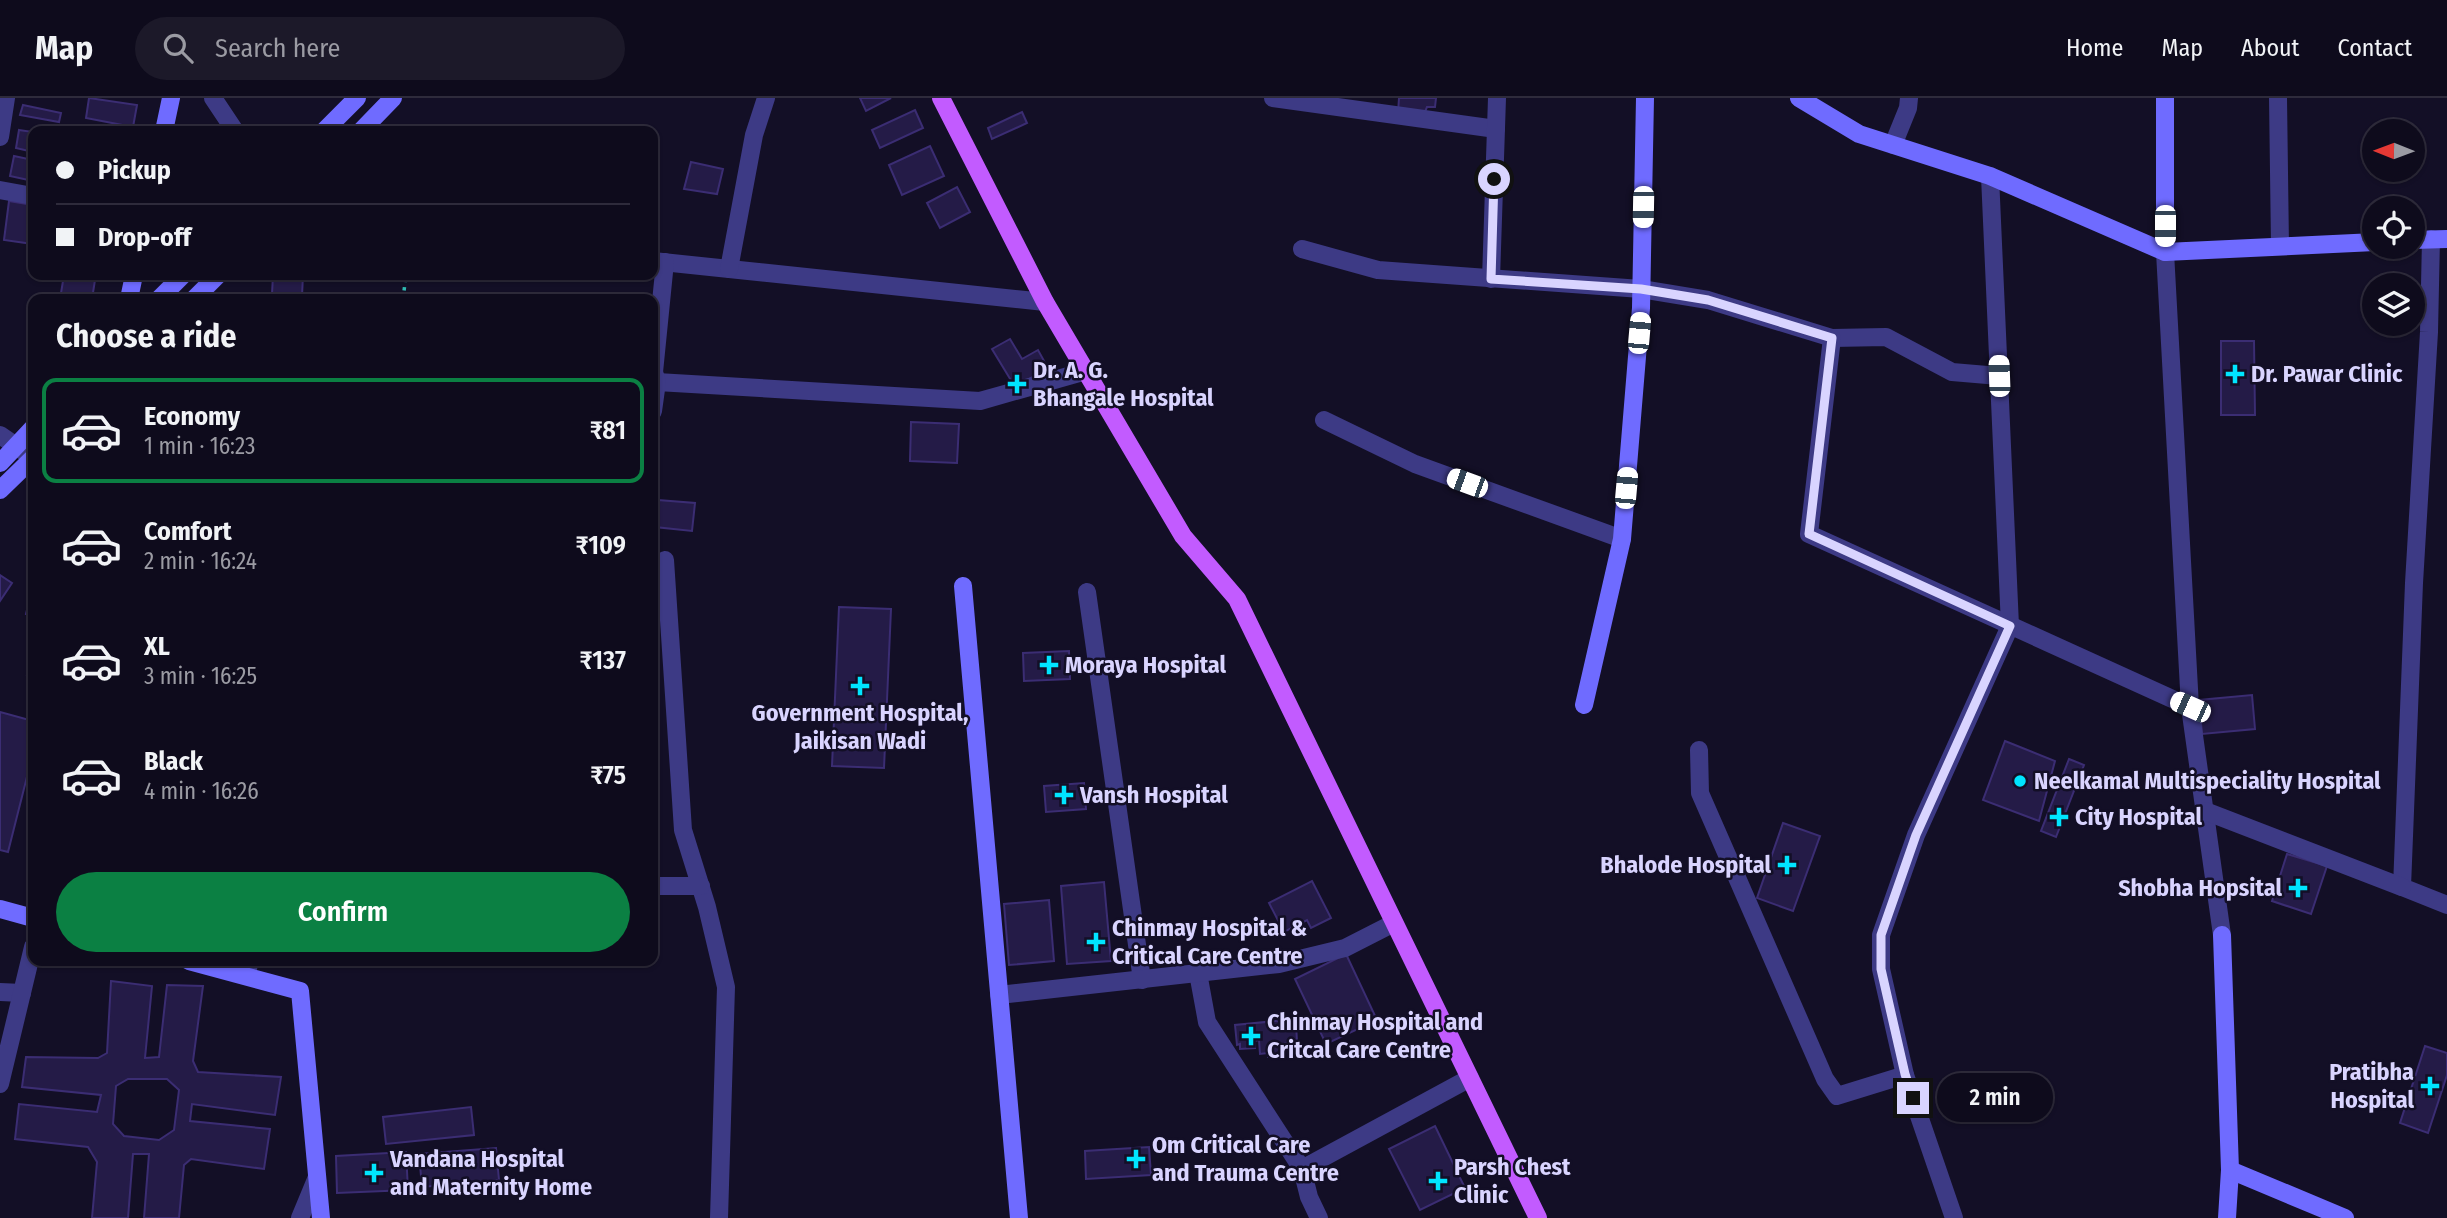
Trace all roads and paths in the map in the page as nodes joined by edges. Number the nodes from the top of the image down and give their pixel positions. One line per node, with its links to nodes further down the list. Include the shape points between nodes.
1 (6, 98): 20 (street)
2 (171, 98): 15 (street)
3 (214, 98): 16 (street)
4 (357, 98): 17 (street)
5 (393, 98): 18 (street)
6 (766, 98): 31 (street, via 754,135)
7 (941, 98): 39 (main road)
8 (1273, 98): 19 (street)
9 (1497, 98): 19 (street)
10 (1645, 98): 35 (street)
11 (1799, 98): 21 (street, via 1859,134)
12 (1909, 98): 21 (street)
13 (2165, 98): 29 (street)
14 (2278, 98): 27 (street)
15 (165, 126)
16 (232, 126)
17 (329, 126)
18 (365, 126)
19 (1496, 129): 32 (street)
20 (0, 137)
21 (1893, 145): 22 (street)
22 (1990, 176): 29 (street); 42 (street)
23 (0, 190): 24 (street)
24 (28, 195)
25 (2430, 239): 63 (street)
26 (2362, 243): 27 (street)
27 (2280, 246): 29 (street)
28 (1302, 249): 32 (street, via 1378,270)
29 (2165, 252): 58 (street)
30 (659, 261): 31 (street); 38 (street)
31 (729, 269): 39 (street)
32 (1491, 279): 35 (street)
33 (178, 280): 36 (street)
34 (213, 280): 37 (street)
35 (1641, 289): 40 (street, via 1708,300); 52 (street)
36 (164, 294)
37 (199, 294)
38 (658, 294)
39 (1045, 302): 41 (main road)
40 (1832, 338): 42 (street, via 1886,337 1952,372); 56 (street, via 1809,534)
41 (1086, 371): 43 (street, via 980,401); 67 (main road, via 1183,536 1237,600)
42 (1999, 376): 56 (street)
43 (658, 382)
44 (1324, 420): 52 (street, via 1415,464)
45 (28, 433): 47 (street)
46 (0, 435): 47 (street)
47 (16, 446): 48 (street); 49 (street)
48 (28, 454)
49 (0, 463)
50 (28, 463): 51 (street)
51 (0, 490)
52 (1622, 539): 57 (street)
53 (665, 561): 62 (street, via 683,830)
54 (963, 586): 75 (street)
55 (1087, 592): 72 (street)
56 (2010, 626): 58 (street); 76 (street, via 1916,835 1881,935 1881,969)
57 (1584, 705)
58 (2190, 707): 60 (street)
59 (1699, 750): 76 (street, via 1700,793 1825,1079 1837,1096)
60 (2205, 811): 63 (street); 80 (street, via 2222,935)
61 (658, 886): 62 (street)
62 (701, 887): 84 (street, via 726,987)
63 (2402, 887): 64 (street)
64 (2447, 905)
65 (0, 909): 66 (street)
66 (28, 917)
67 (1394, 923): 71 (street, via 1345,948 1279,964); 77 (main road)
68 (28, 966): 74 (street)
69 (228, 966): 70 (street)
70 (252, 969): 81 (street, via 300,991)
71 (1198, 973): 72 (street); 79 (street, via 1207,1022)
72 (1142, 980): 75 (street)
73 (0, 992): 74 (street)
74 (22, 993): 78 (street)
75 (999, 995): 85 (street)
76 (1905, 1074): 88 (street)
77 (1470, 1078): 79 (street); 87 (main road)
78 (0, 1084)
79 (1302, 1169): 86 (street)
80 (2230, 1170): 89 (street); 90 (street)
81 (317, 1177): 82 (street); 83 (street)
82 (300, 1218)
83 (321, 1218)
84 (719, 1218)
85 (1019, 1218)
86 (1319, 1218)
87 (1538, 1218)
88 (1954, 1218)
89 (2227, 1218)
90 (2345, 1218)

